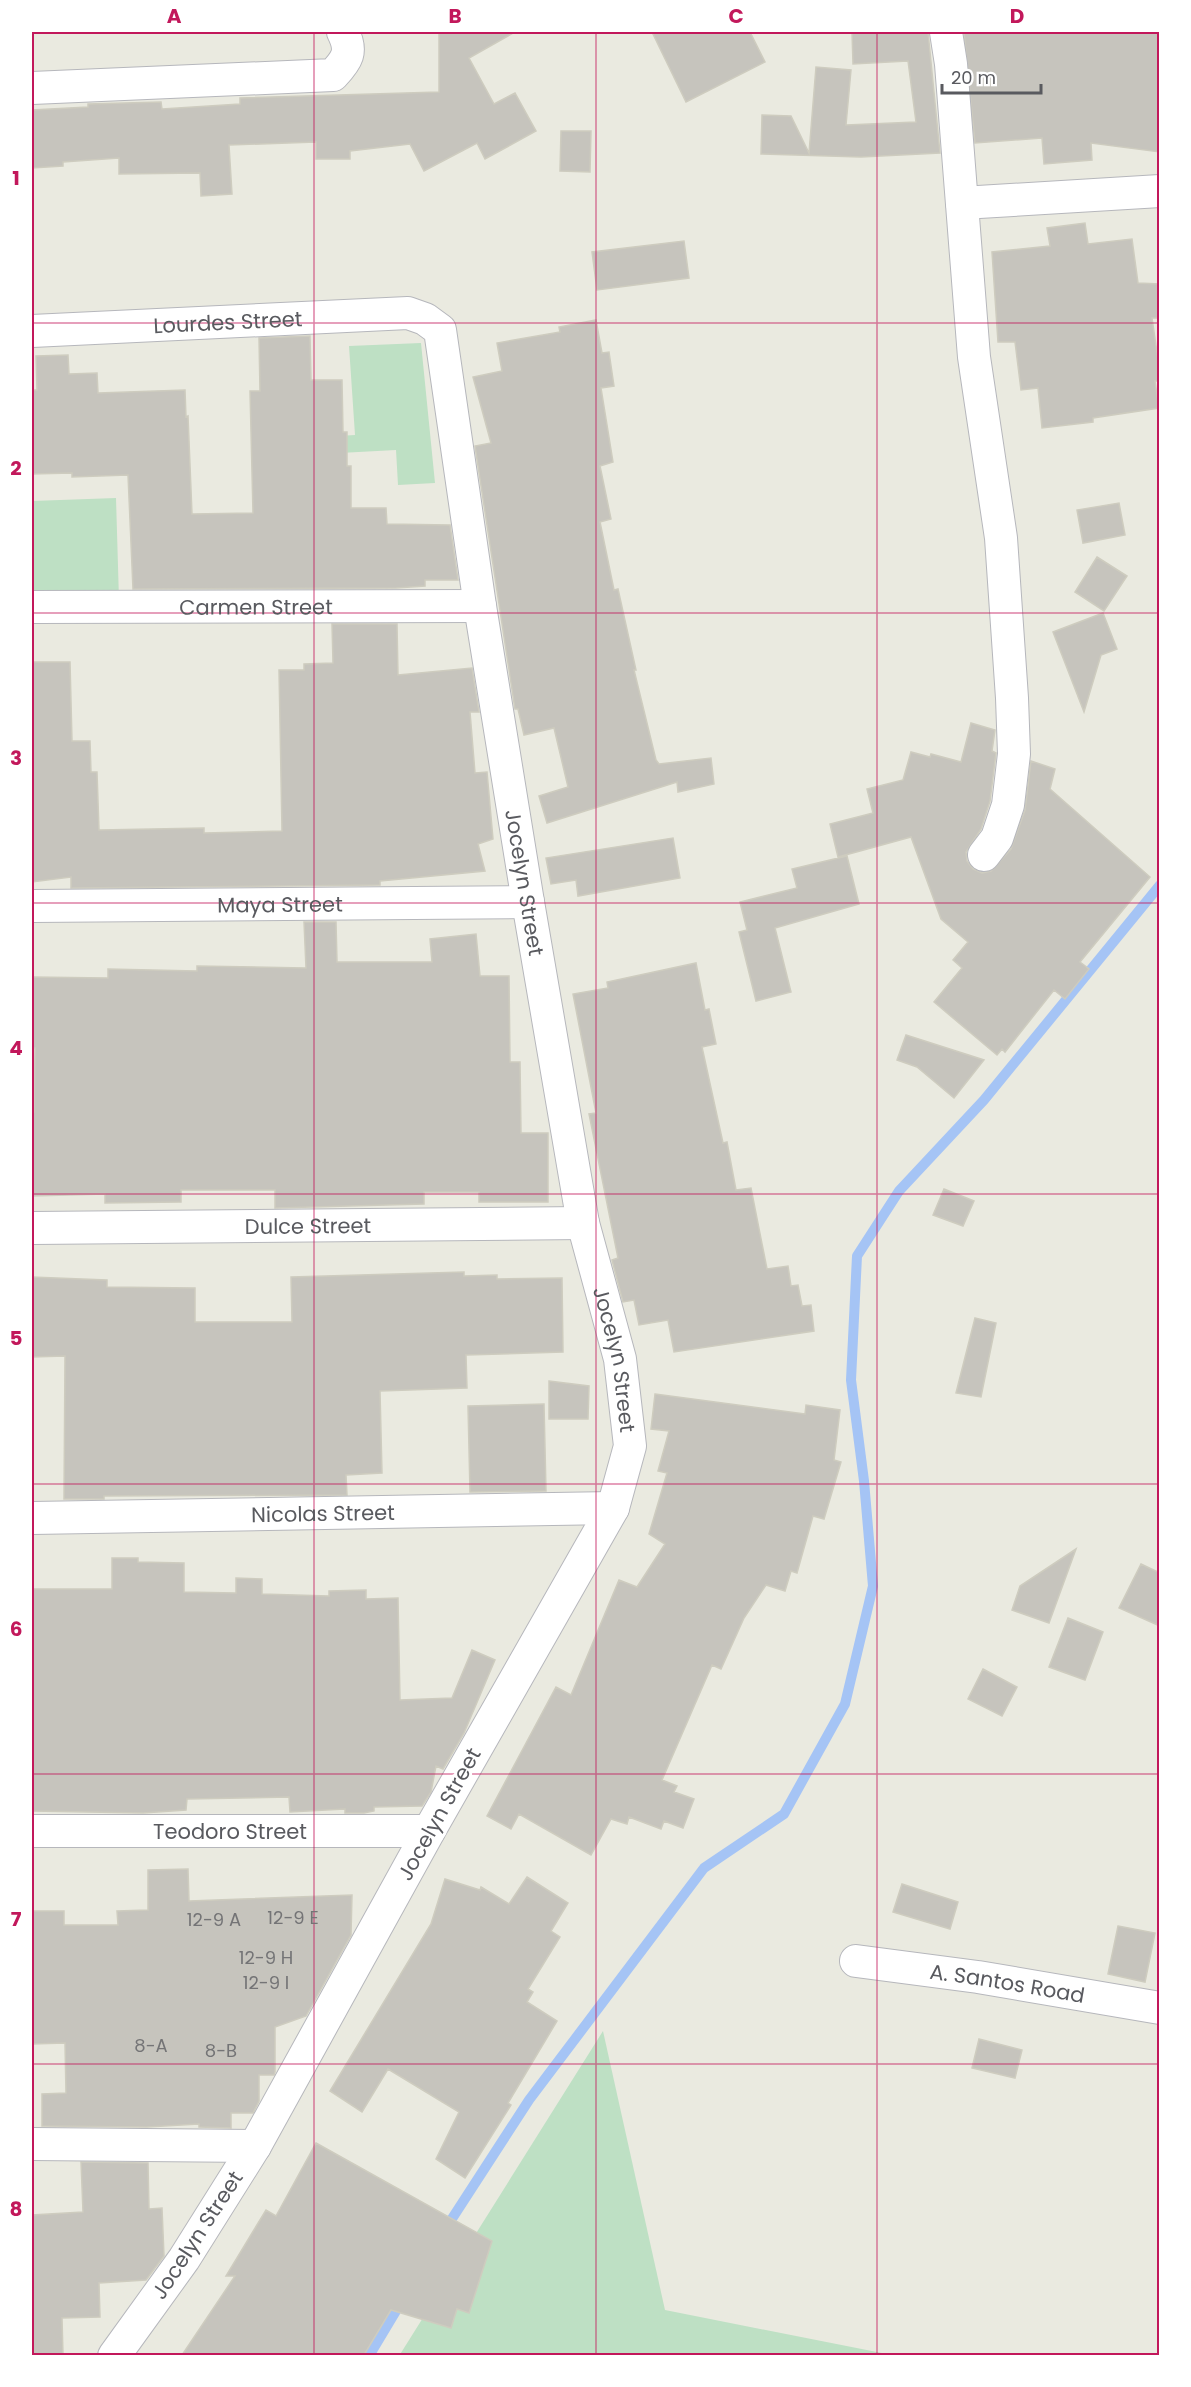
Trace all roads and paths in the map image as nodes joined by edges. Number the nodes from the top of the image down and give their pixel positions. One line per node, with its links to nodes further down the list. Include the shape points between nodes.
1 (343, 32): 3 (street, via 348,42 346,60 333,75)
2 (946, 32): 5 (street)
3 (32, 88)
4 (1160, 190): 5 (street)
5 (962, 203): 10 (street, via 974,357 1001,538 1014,754 1008,806 997,838)
6 (425, 319): 7 (street, Lourdes Street, via 408,313); 8 (street, Jocelyn Street, via 440,330)
7 (32, 332)
8 (480, 606): 9 (street, Carmen Street); 11 (street, Jocelyn Street)
9 (32, 607)
10 (984, 855)
11 (528, 902): 12 (street, Maya Street); 13 (street, Jocelyn Street)
12 (32, 906)
13 (583, 1223): 14 (street, Dulce Street); 15 (street, Jocelyn Street, via 620,1359 630,1446)
14 (32, 1228)
15 (613, 1509): 16 (street, Nicolas Street); 18 (street, Jocelyn Street)
16 (32, 1518)
17 (32, 1831): 18 (street, Teodoro Street)
18 (429, 1831): 22 (street, Jocelyn Street)
19 (856, 1961): 20 (street, A. Santos Road)
20 (1160, 2008)
21 (32, 2144): 22 (street)
22 (255, 2146): 23 (street, Jocelyn Street, via 184,2259)
23 (114, 2355)

